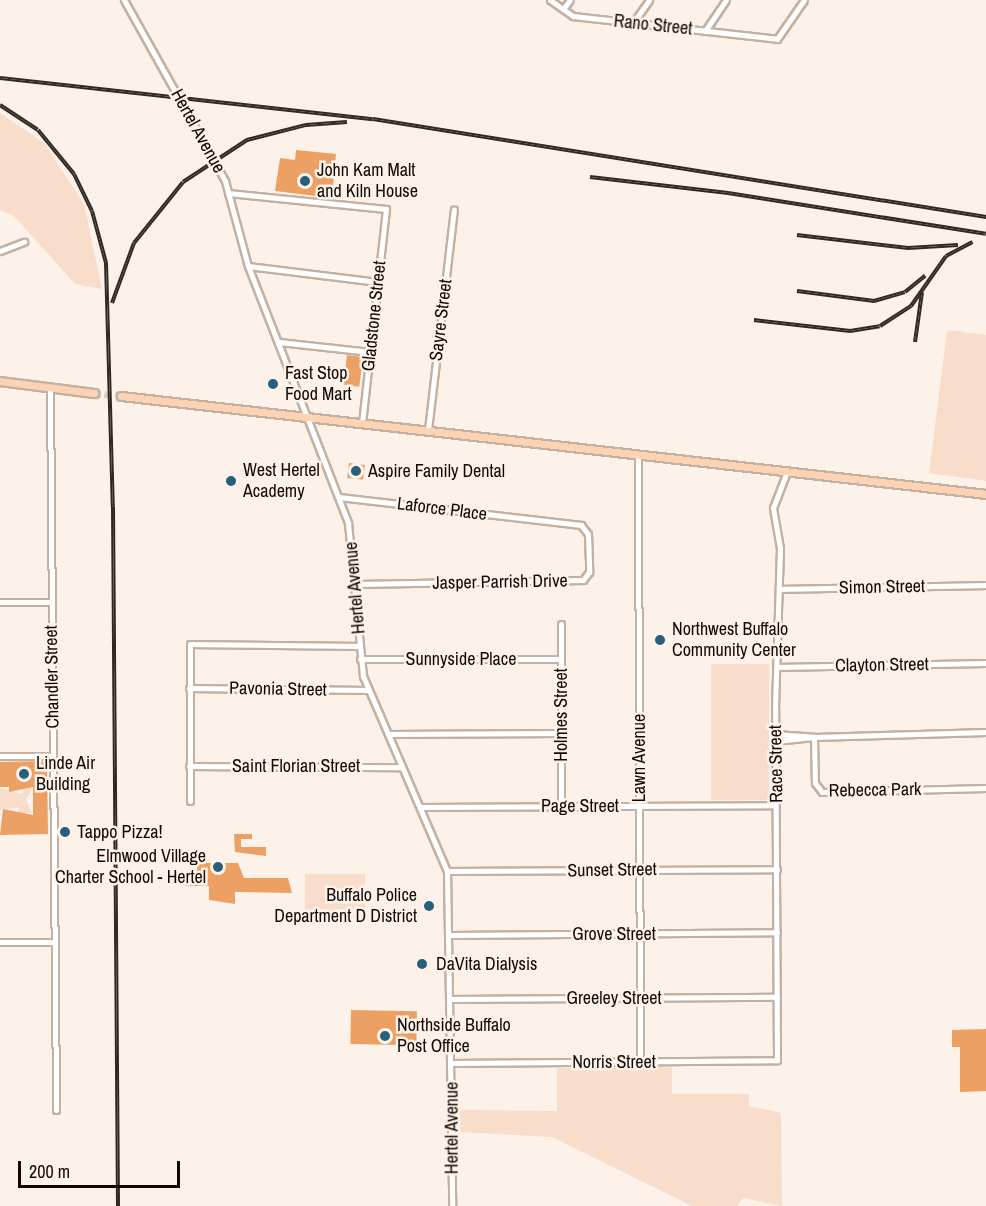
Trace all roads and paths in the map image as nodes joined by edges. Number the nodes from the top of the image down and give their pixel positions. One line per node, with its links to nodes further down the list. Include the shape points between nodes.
1 (124, 0): 10 (street, Hertel Avenue, via 216,162)
2 (550, 0): 7 (street, Rano Street)
3 (570, 0): 7 (street)
4 (649, 0): 8 (street)
5 (726, 0): 9 (street)
6 (804, 0): 9 (street, Rano Street, via 777,39)
7 (563, 9): 8 (street, Rano Street, via 573,16)
8 (633, 22): 9 (street, Rano Street)
9 (705, 31)
10 (228, 193): 14 (street, Hertel Avenue); 15 (street, Gladstone Street, via 386,209)
11 (454, 210): 24 (street, Sayre Street)
12 (24, 242): 13 (street)
13 (0, 251)
14 (248, 267): 15 (street); 16 (street, Hertel Avenue)
15 (378, 282): 17 (street, Gladstone Street)
16 (279, 342): 17 (street); 22 (street, Hertel Avenue)
17 (370, 352): 23 (street, Gladstone Street)
18 (0, 381): 19 (main road)
19 (50, 388): 20 (main road); 34 (street, Chandler Street)
20 (94, 393)
21 (121, 396): 22 (main road)
22 (309, 417): 23 (main road); 28 (street, Hertel Avenue)
23 (362, 423): 24 (main road)
24 (428, 430): 25 (main road)
25 (638, 454): 26 (main road); 56 (street, Lawn Avenue)
26 (787, 471): 27 (main road); 32 (street, Race Street, via 772,508 780,548)
27 (986, 494)
28 (339, 497): 29 (street, Laforce Place); 30 (street, Hertel Avenue, via 353,544)
29 (545, 521): 30 (street, Jasper Parrish Drive, via 586,529 585,578)
30 (357, 584): 36 (street, Hertel Avenue)
31 (986, 585): 32 (street, Simon Street)
32 (779, 589): 40 (street, Race Street)
33 (0, 602): 34 (street)
34 (52, 602): 49 (street, Chandler Street)
35 (561, 624): 38 (street, Holmes Street)
36 (360, 646): 37 (street, Hertel Avenue); 41 (street, via 190,644)
37 (360, 659): 38 (street, Sunnyside Place); 42 (street, Hertel Avenue)
38 (561, 659): 44 (street, Holmes Street)
39 (986, 663): 40 (street, Clayton Street)
40 (777, 667): 47 (street, Race Street)
41 (189, 688): 42 (street, Pavonia Street); 50 (street)
42 (368, 690): 45 (street, Hertel Avenue)
43 (986, 732): 46 (street)
44 (561, 733): 45 (street); 55 (street, Holmes Street)
45 (388, 734): 51 (street, Hertel Avenue)
46 (814, 737): 47 (street); 52 (street, Rebecca Park, via 815,783 822,792)
47 (775, 738): 54 (street, Race Street)
48 (0, 756): 49 (street)
49 (53, 756): 65 (street, Chandler Street)
50 (189, 766): 51 (street, Saint Florian Street); 53 (street)
51 (402, 767): 57 (street, Hertel Avenue)
52 (986, 788)
53 (190, 801)
54 (775, 805): 56 (street, Page Street); 59 (street, Race Street)
55 (561, 806): 56 (street, Page Street); 57 (street, Page Street)
56 (640, 806): 58 (street, Lawn Avenue)
57 (420, 807): 60 (street, Hertel Avenue)
58 (639, 869): 59 (street, Sunset Street); 60 (street, Sunset Street); 62 (street, Lawn Avenue)
59 (777, 869): 61 (street, Race Street)
60 (447, 871): 63 (street, Hertel Avenue)
61 (777, 932): 62 (street, Grove Street); 66 (street, Race Street)
62 (640, 934): 63 (street, Grove Street); 67 (street, Lawn Avenue)
63 (451, 935): 68 (street, Hertel Avenue)
64 (0, 942): 65 (street)
65 (55, 942): 72 (street, Chandler Street)
66 (777, 997): 67 (street, Greeley Street); 69 (street, Race Street)
67 (640, 998): 68 (street, Greeley Street); 70 (street, Lawn Avenue)
68 (452, 999): 71 (street, Hertel Avenue)
69 (777, 1060): 70 (street, Norris Street)
70 (640, 1061): 71 (street, Norris Street)
71 (452, 1063): 73 (street, Hertel Avenue)
72 (56, 1110)
73 (452, 1206)

